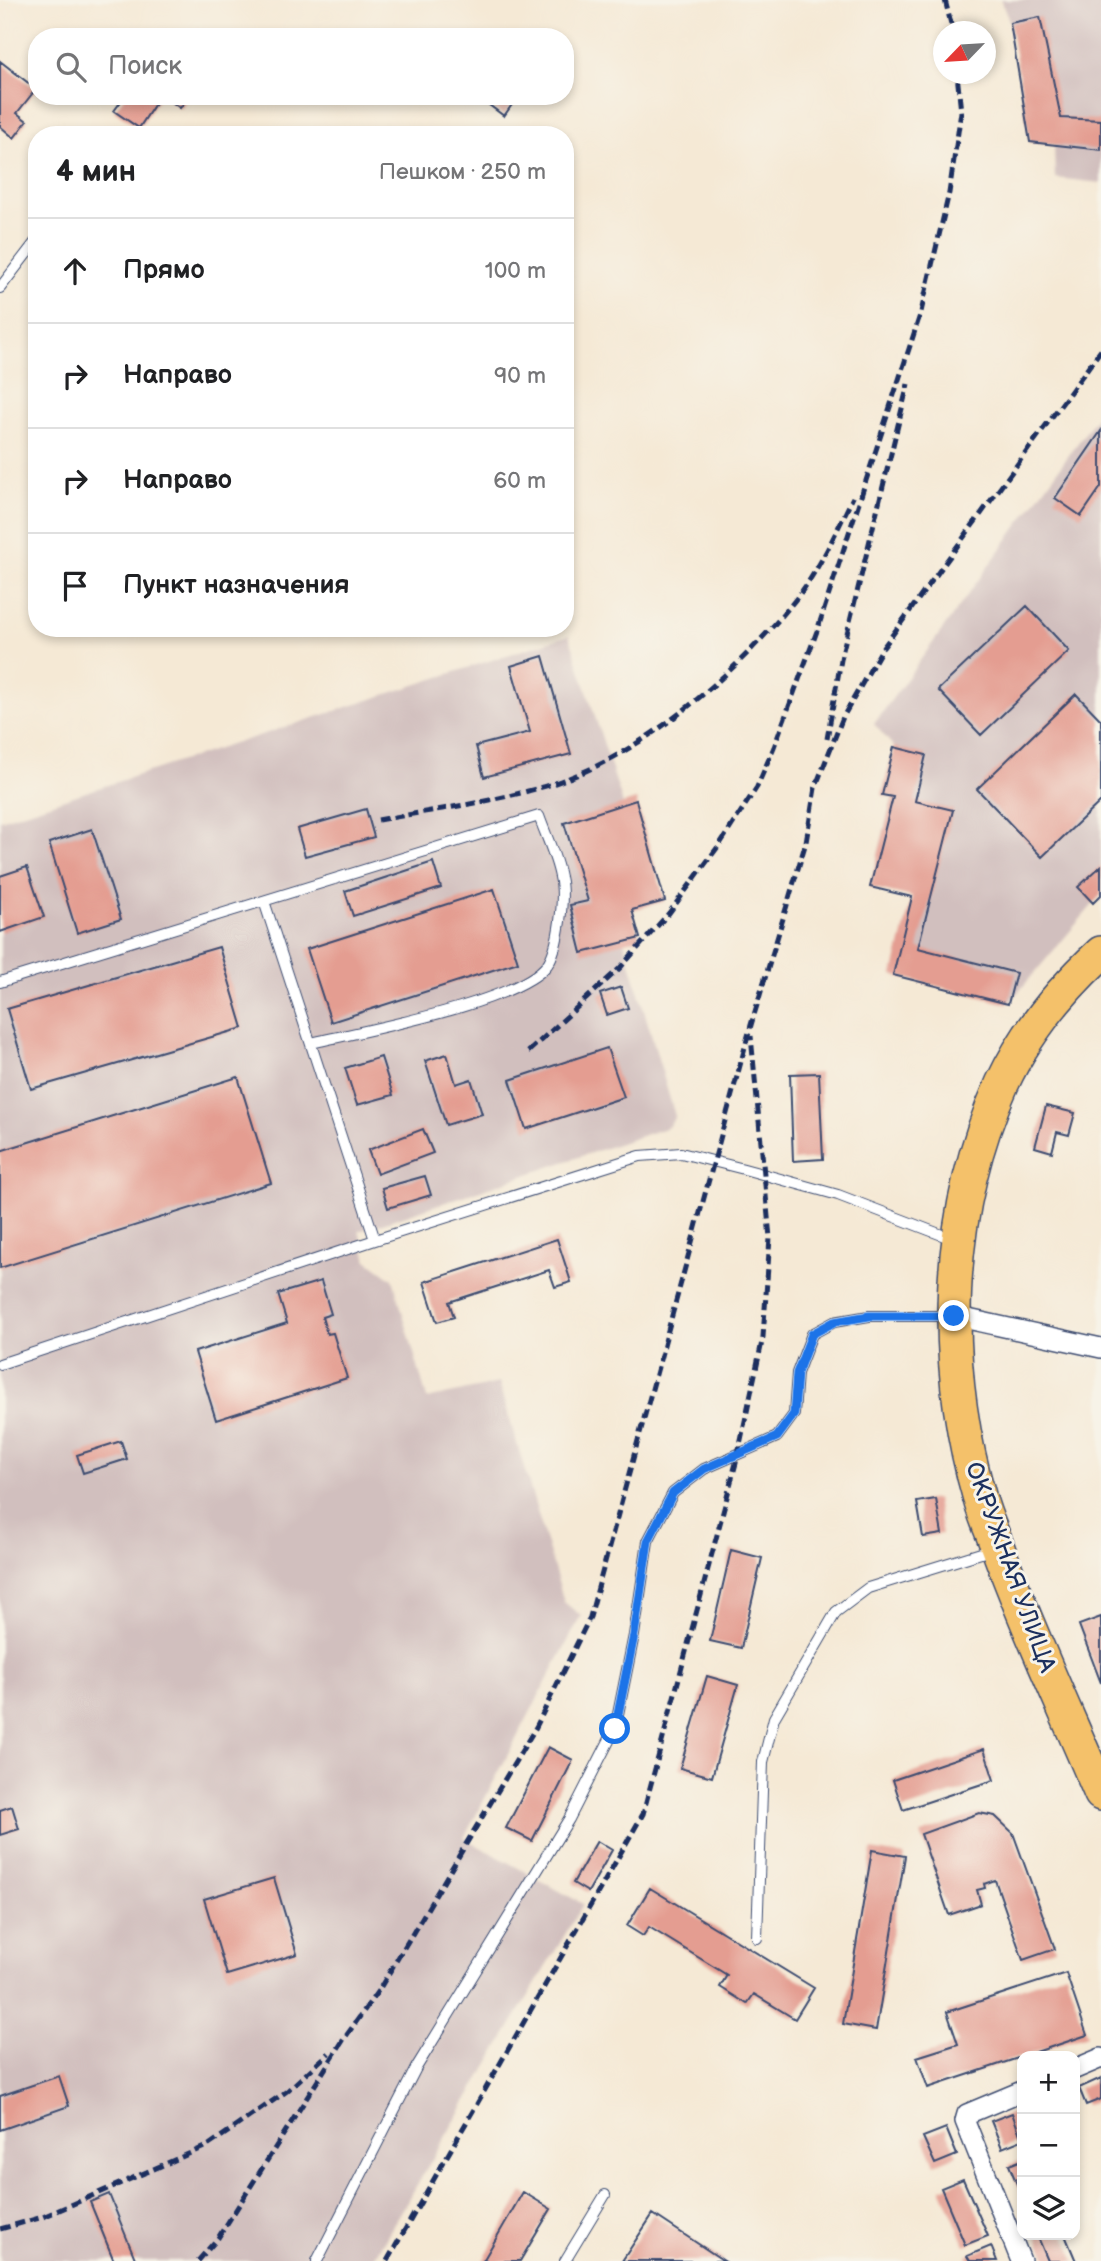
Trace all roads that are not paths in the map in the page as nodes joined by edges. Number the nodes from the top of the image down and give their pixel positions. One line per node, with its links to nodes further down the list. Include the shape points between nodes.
1 (28, 252): 2 (lane)
2 (0, 288)
3 (264, 901): 5 (lane); 6 (lane); 6 (lane, via 539,816 561,878 560,931 547,965 516,988 461,1007)
4 (1101, 953): 8 (highway, ОКРУЖНАЯ УЛИЦА, via 1070,981 1003,1083 984,1131)
5 (0, 982)
6 (311, 1043): 7 (lane)
7 (375, 1240): 8 (lane, via 640,1156 681,1153 838,1195); 11 (lane)
8 (959, 1241): 9 (highway, ОКРУЖНАЯ УЛИЦА)
9 (954, 1316): 10 (street); 12 (highway, ОКРУЖНАЯ УЛИЦА, via 955,1376 963,1433); 19 (lane, via 869,1316 834,1322 812,1334 797,1373 794,1414 777,1437 704,1469 673,1493 648,1541 615,1729 569,1819 416,2068)
10 (1101, 1348)
11 (0, 1364)
12 (998, 1548): 13 (highway, ОКРУЖНАЯ УЛИЦА); 14 (lane, via 868,1588 836,1612 774,1718 762,1762)
13 (1101, 1794)
14 (757, 1938)
15 (1101, 2057): 16 (street)
16 (1080, 2066)
17 (1017, 2093): 21 (street, via 967,2114 965,2121)
18 (605, 2195): 20 (lane)
19 (317, 2261)
20 (565, 2261)
21 (1021, 2261)

